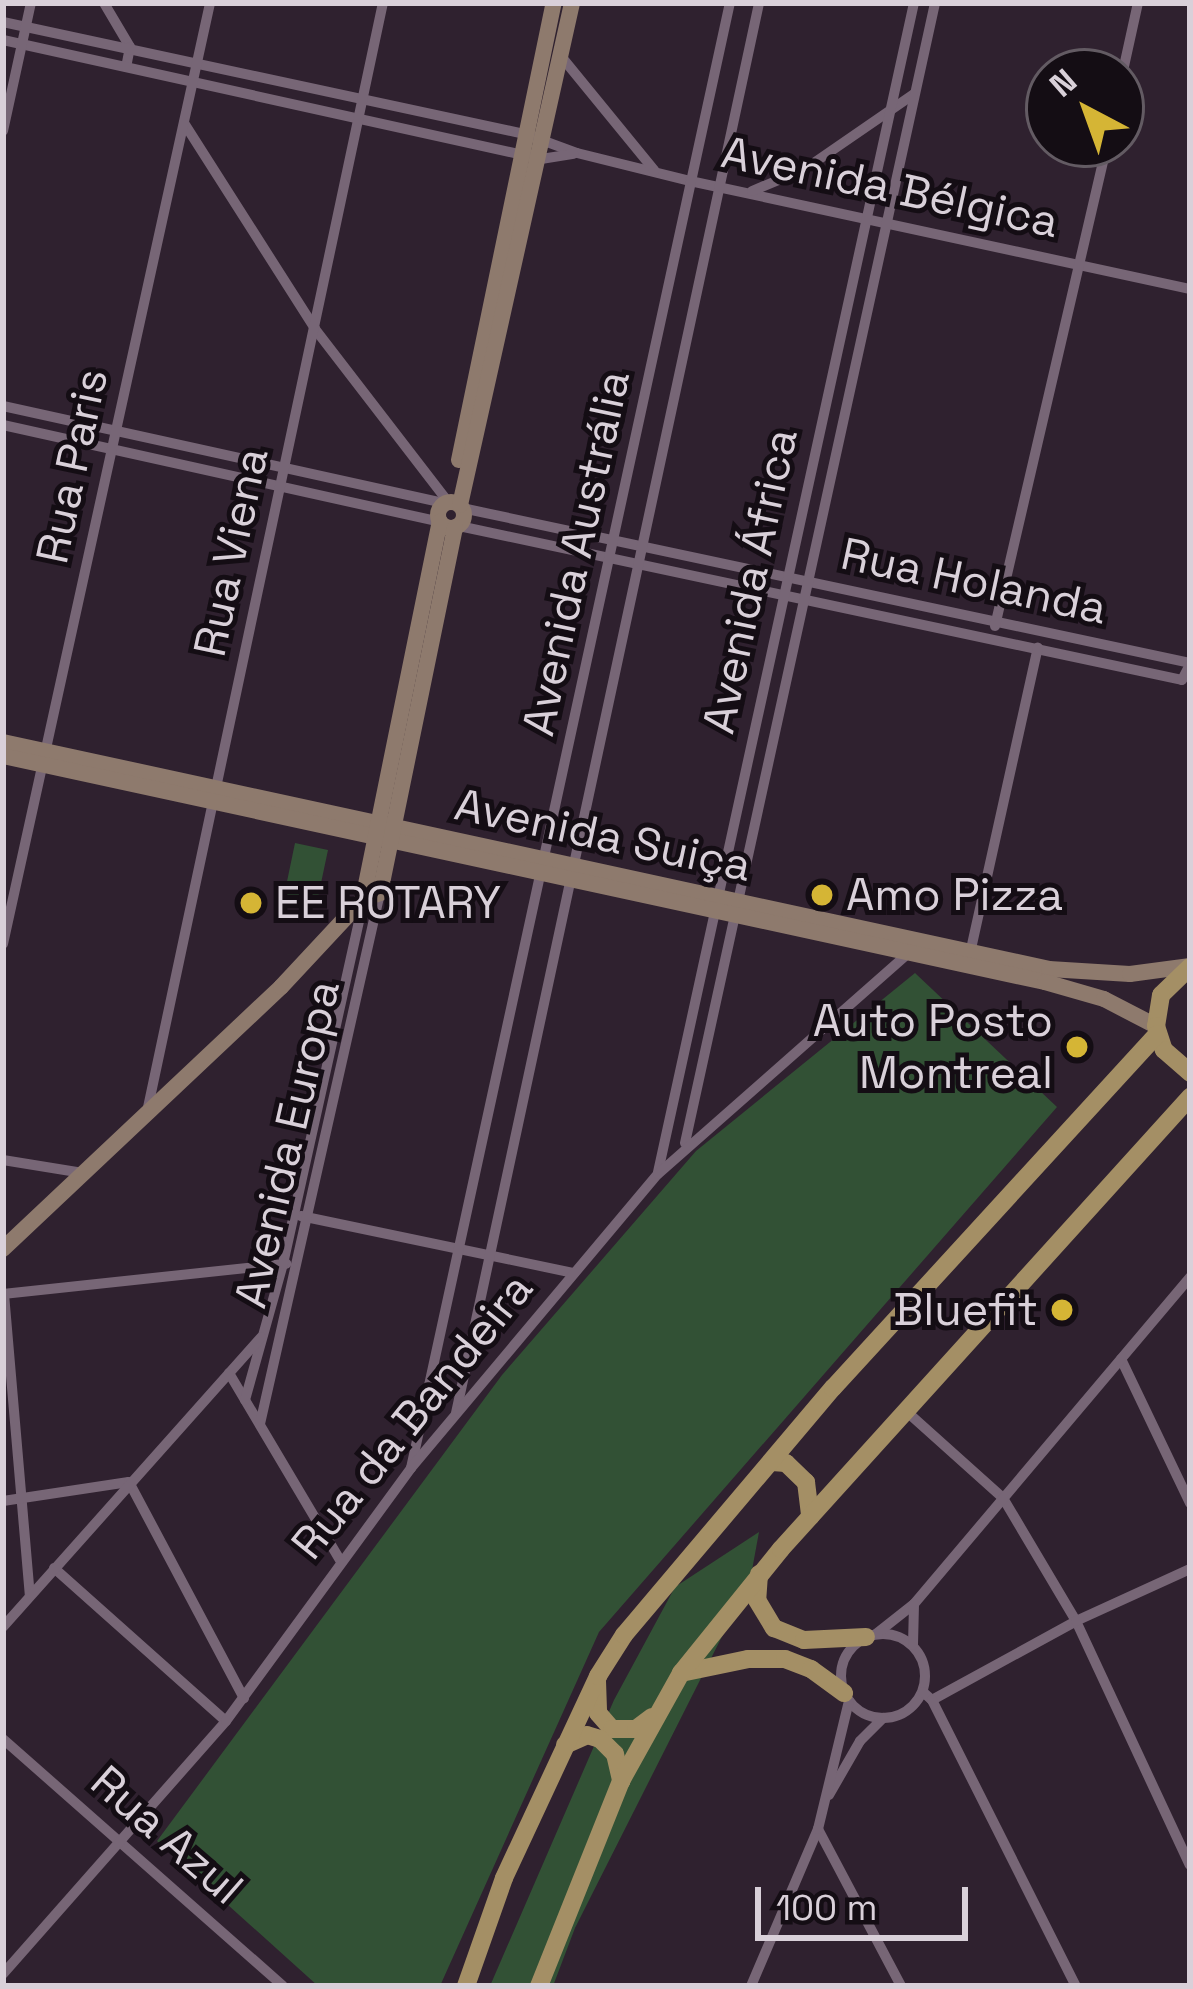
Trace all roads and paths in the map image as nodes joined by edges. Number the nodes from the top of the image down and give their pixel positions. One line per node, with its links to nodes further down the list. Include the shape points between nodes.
1 (31, 3): 13 (street)
2 (104, 3): 17 (street)
3 (210, 3): 20 (street, Rua Paris)
4 (383, 3): 24 (street, Rua Viena)
5 (554, 3): 14 (main road, Avenida Europa)
6 (572, 3): 19 (main road, Avenida Europa)
7 (730, 3): 36 (street, Avenida Austrália)
8 (759, 3): 37 (street, Avenida Austrália)
9 (914, 3): 25 (street, Avenida África)
10 (934, 3): 23 (street, Avenida África)
11 (1138, 3): 18 (street)
12 (3, 22): 13 (street, Avenida Bélgica)
13 (25, 27): 16 (street); 17 (street, Avenida Bélgica)
14 (548, 32): 19 (street); 29 (main road, Avenida Europa)
15 (3, 40): 16 (street, Avenida Bélgica)
16 (22, 44): 21 (street, Avenida Bélgica); 28 (street)
17 (130, 46): 20 (street, Avenida Bélgica); 21 (street)
18 (1128, 48)
19 (560, 56): 30 (main road, Avenida Europa); 35 (street)
20 (197, 64): 22 (street, Rua Paris); 24 (street, Avenida Bélgica)
21 (126, 67): 22 (street, Avenida Bélgica)
22 (194, 82): 26 (street, Avenida Bélgica); 27 (street, Rua Paris)
23 (914, 94): 25 (street); 40 (street, Avenida África)
24 (362, 99): 26 (street, Rua Viena); 29 (street, Avenida Bélgica)
25 (891, 111): 38 (street, via 805,169); 39 (street, Avenida África)
26 (360, 116): 32 (street, Avenida Bélgica); 43 (street, Rua Viena)
27 (184, 123): 43 (street); 46 (street, Rua Paris)
28 (3, 131)
29 (525, 134): 30 (street, Avenida Bélgica); 32 (main road, Avenida Europa)
30 (544, 138): 31 (street, Avenida Bélgica); 33 (main road, Avenida Europa)
31 (577, 153): 33 (street, Avenida Bélgica); 35 (street, Avenida Bélgica)
32 (520, 154): 33 (street, Avenida Bélgica); 50 (main road, Avenida Europa)
33 (541, 159): 50 (main road, Avenida Europa)
34 (1102, 168): 41 (street)
35 (656, 172): 36 (street, Avenida Bélgica)
36 (690, 182): 37 (street, Avenida Bélgica); 51 (street, Avenida Austrália)
37 (721, 188): 38 (street, Avenida Bélgica); 52 (street, Avenida Austrália)
38 (749, 193): 39 (street, Avenida Bélgica)
39 (866, 220): 40 (street, Avenida Bélgica); 55 (street, Avenida África)
40 (886, 224): 41 (street, Avenida Bélgica); 56 (street, Avenida África)
41 (1081, 265): 42 (street, Avenida Bélgica); 59 (street)
42 (1190, 289)
43 (315, 328): 48 (street, Rua Viena); 50 (street)
44 (3, 406): 46 (street, Rua Holanda)
45 (3, 424): 47 (street, Rua Holanda)
46 (116, 430): 47 (street, Rua Paris); 48 (street, Rua Holanda)
47 (113, 448): 49 (street, Rua Holanda); 68 (street, Rua Paris)
48 (287, 470): 49 (street, Rua Viena); 50 (street, Rua Holanda)
49 (283, 486): 50 (street, Rua Holanda); 69 (street, Rua Viena)
50 (451, 513): 51 (street, Rua Holanda); 53 (street, Rua Holanda); 72 (main road, Avenida Europa)
51 (616, 542): 52 (street, Rua Holanda); 53 (street, Avenida Austrália)
52 (642, 547): 54 (street, Avenida Austrália); 55 (street, Rua Holanda)
53 (613, 557): 54 (street, Rua Holanda); 61 (street, Avenida Austrália)
54 (639, 563): 57 (street, Rua Holanda); 62 (street, Avenida Austrália)
55 (787, 578): 56 (street, Rua Holanda); 57 (street, Avenida África)
56 (807, 582): 58 (street, Avenida África); 59 (street, Rua Holanda)
57 (784, 595): 58 (street, Rua Holanda); 70 (street, Avenida África)
58 (803, 599): 63 (street, Rua Holanda); 71 (street, Avenida África)
59 (996, 623): 60 (street, Rua Holanda); 63 (street)
60 (1041, 632): 64 (street); 65 (street, Rua Holanda)
61 (596, 638): 62 (street); 73 (street, Avenida Austrália)
62 (622, 641): 74 (street, Avenida Austrália)
63 (992, 641): 64 (street, Rua Holanda)
64 (1037, 650): 65 (street, Rua Holanda, via 1182,680); 79 (street)
65 (1190, 664)
66 (3, 742): 68 (main road, Avenida Suiça)
67 (3, 756): 68 (main road, Avenida Suiça)
68 (45, 758): 69 (main road, Avenida Suiça); 77 (street, Rua Paris)
69 (214, 795): 72 (main road, Avenida Suiça); 84 (street, Rua Viena)
70 (739, 802): 71 (street); 76 (street, Avenida África)
71 (759, 804): 76 (street, Avenida África)
72 (385, 833): 73 (main road, Avenida Suiça); 75 (main road, Avenida Europa)
73 (544, 867): 74 (main road, Avenida Suiça); 91 (street, Avenida Austrália)
74 (572, 872): 76 (main road, Avenida Suiça); 92 (street, Avenida Austrália)
75 (372, 896): 84 (main road); 89 (street, Avenida Europa)
76 (726, 907): 78 (main road, Avenida Suiça); 85 (street, Avenida África); 88 (street, Avenida África)
77 (3, 944)
78 (914, 950): 79 (main road, Avenida Suiça); 85 (street, Rua da Bandeira)
79 (968, 960): 80 (main road, Avenida Suiça, via 1084,974); 81 (main road, Avenida Suiça, via 1105,999)
80 (1190, 966): 81 (main road, via 1161,995)
81 (1157, 1030): 82 (main road, via 1175,1064); 106 (main road)
82 (1190, 1072)
83 (1190, 1097): 103 (main road)
84 (146, 1115): 87 (main road)
85 (684, 1146): 88 (street, Rua da Bandeira)
86 (3, 1160): 87 (street)
87 (85, 1174): 90 (main road)
88 (658, 1174): 95 (street, Rua da Bandeira)
89 (301, 1216): 91 (street); 93 (street, Avenida Europa); 94 (street, Avenida Europa)
90 (3, 1249)
91 (458, 1253): 92 (street); 107 (street, Avenida Austrália)
92 (487, 1258): 95 (street); 104 (street, Avenida Austrália)
93 (283, 1264): 94 (street); 97 (street); 99 (street, Avenida Europa)
94 (297, 1265): 98 (street, Avenida Europa)
95 (574, 1273): 104 (street, Rua da Bandeira)
96 (1190, 1277): 100 (street)
97 (3, 1294): 110 (street)
98 (287, 1308): 99 (street); 105 (street, Avenida Europa)
99 (265, 1333): 101 (street); 102 (street, Avenida Europa)
100 (1121, 1359): 109 (street); 112 (street)
101 (229, 1373): 102 (street); 108 (street)
102 (245, 1400): 105 (street)
103 (906, 1410): 109 (street); 113 (main road)
104 (456, 1413): 107 (street, Rua da Bandeira)
105 (260, 1424): 114 (street)
106 (772, 1462): 113 (main road, via 786,1463 806,1482); 125 (main road, via 664,1582)
107 (411, 1468): 114 (street, Rua da Bandeira)
108 (129, 1482): 110 (street); 115 (street); 128 (street)
109 (1003, 1498): 119 (street); 120 (street)
110 (19, 1500): 111 (street); 118 (street)
111 (3, 1501)
112 (1190, 1503)
113 (810, 1517): 117 (main road)
114 (340, 1560): 128 (street, Rua da Bandeira)
115 (54, 1568): 118 (street); 131 (street)
116 (1190, 1569): 120 (street)
117 (759, 1574): 122 (main road, via 757,1600 774,1628 804,1640); 124 (main road)
118 (30, 1595): 121 (street)
119 (914, 1604): 122 (street); 123 (street)
120 (1076, 1621): 127 (street); 138 (street)
121 (3, 1628)
122 (871, 1635): 123 (street); 126 (street, via 847,1655)
123 (913, 1645): 127 (street)
124 (681, 1673): 126 (main road, via 785,1659); 129 (main road)
125 (598, 1676): 129 (main road, via 598,1713 612,1729 636,1729); 133 (main road)
126 (847, 1696): 130 (street, via 860,1711); 135 (street)
127 (927, 1696): 130 (street); 147 (street)
128 (244, 1698): 131 (street, Rua da Bandeira)
129 (653, 1715): 134 (main road)
130 (883, 1718): 135 (street, via 846,1761)
131 (226, 1721): 137 (street, Rua da Bandeira)
132 (3, 1738): 137 (street, Rua Azul)
133 (565, 1745): 134 (main road, via 587,1735 600,1739 615,1754); 143 (main road)
134 (621, 1781): 144 (main road)
135 (823, 1809): 136 (street)
136 (818, 1829): 145 (street); 146 (street)
137 (118, 1840): 140 (street, Rua da Bandeira); 142 (street, Rua Azul)
138 (1190, 1865)
139 (3, 1949): 140 (street)
140 (15, 1960): 141 (street, Rua da Bandeira)
141 (3, 1974)
142 (283, 1986)
143 (466, 1986)
144 (539, 1986)
145 (751, 1986)
146 (901, 1986)
147 (1076, 1986)

